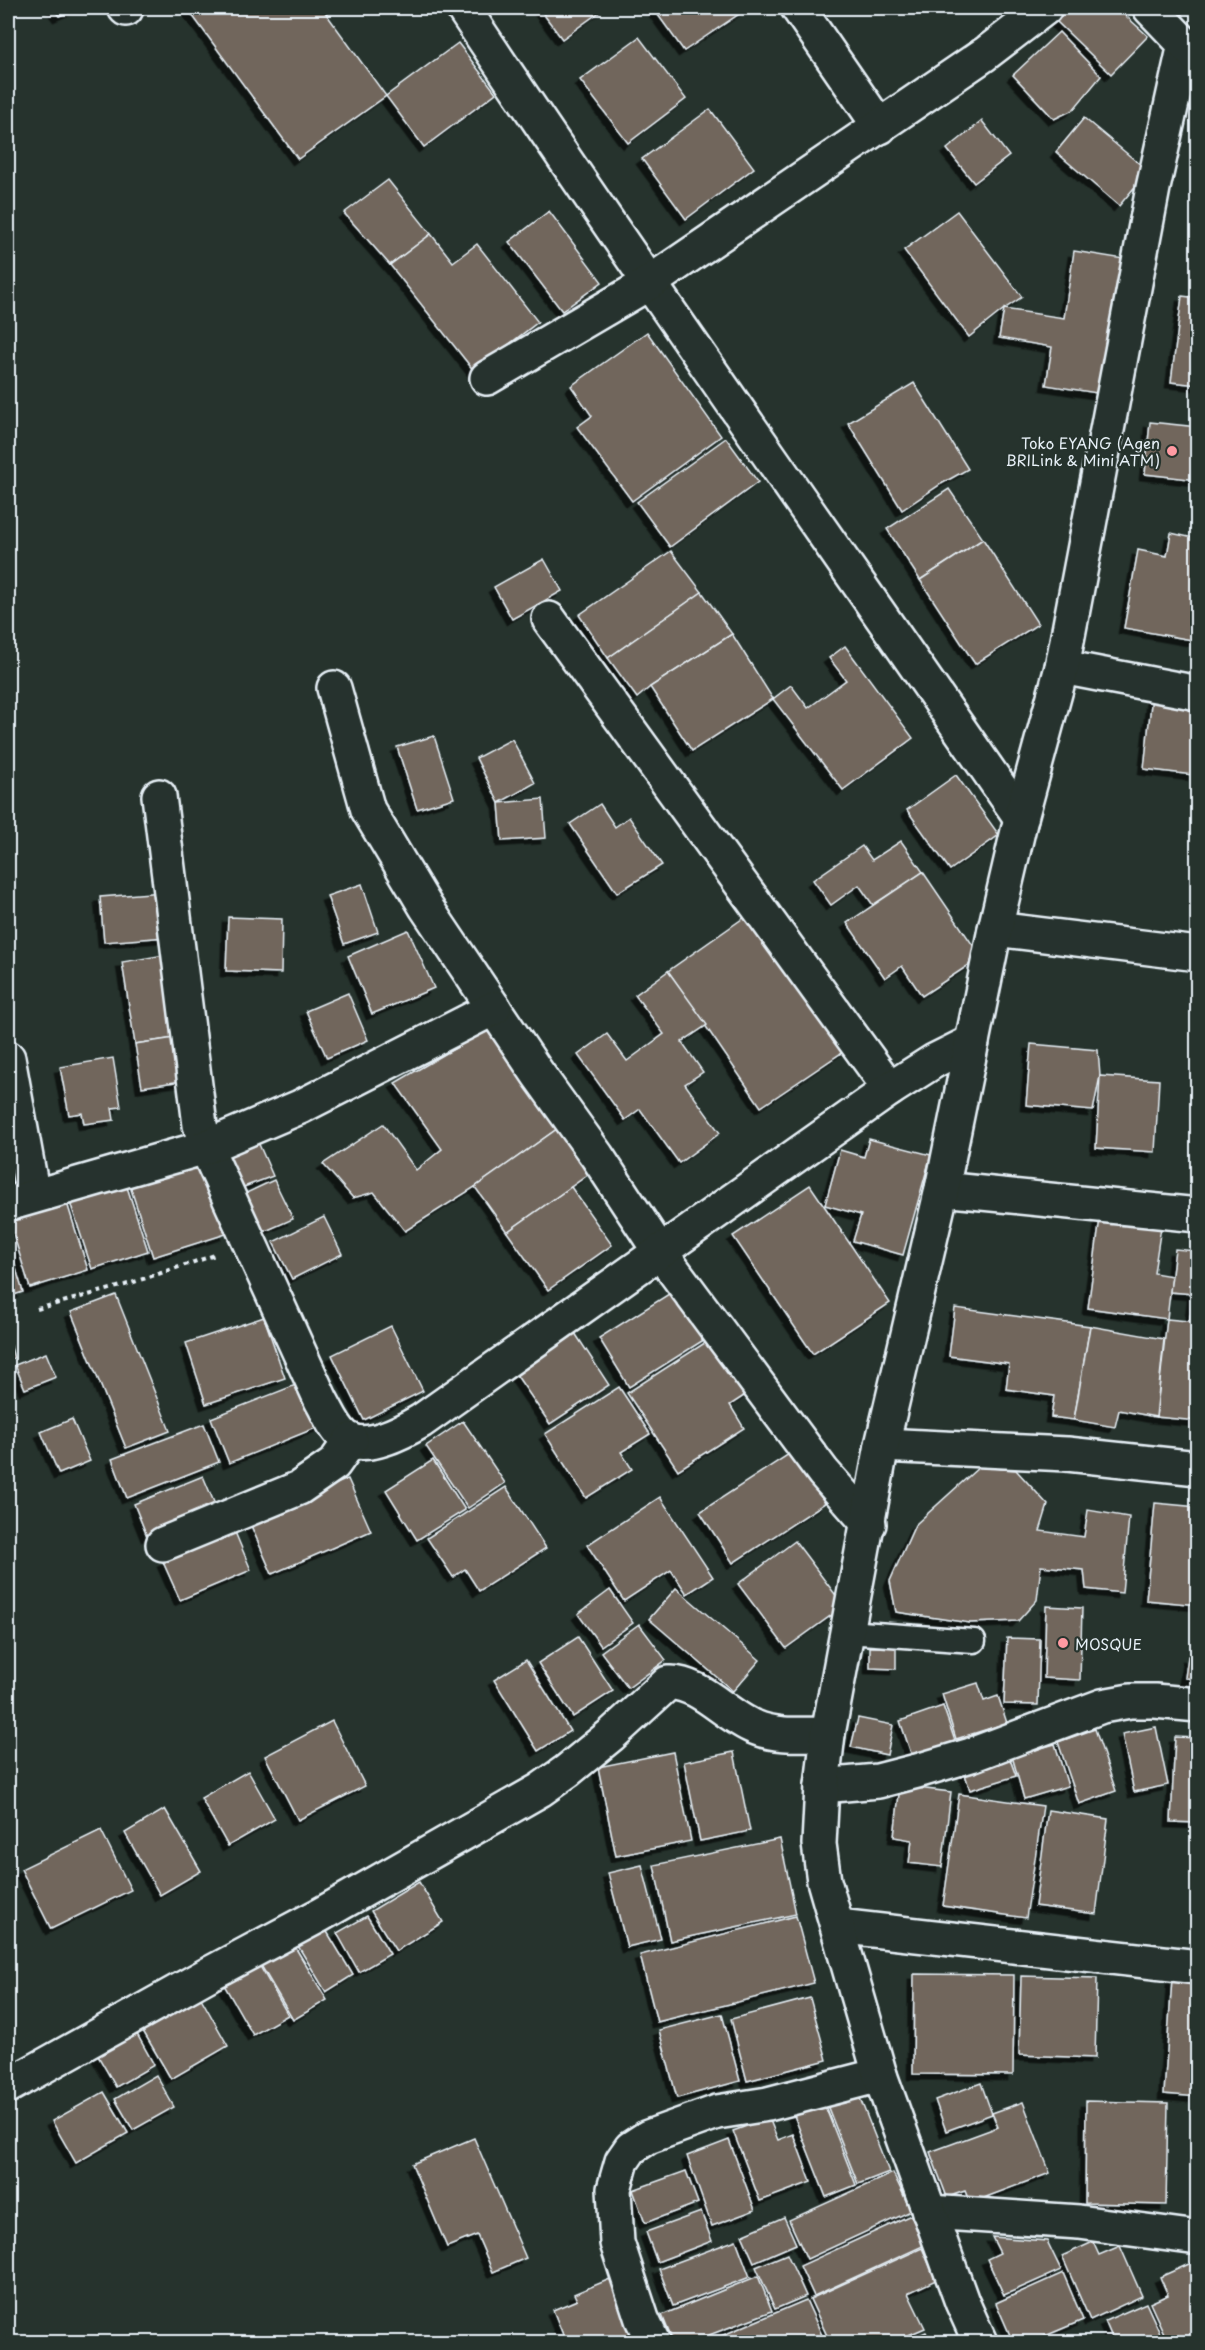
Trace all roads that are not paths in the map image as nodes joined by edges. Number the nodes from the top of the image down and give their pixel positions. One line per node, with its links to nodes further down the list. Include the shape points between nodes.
1 (463, 8): 7 (street)
2 (798, 8): 6 (street)
3 (1045, 8): 6 (street)
4 (1150, 8): 5 (street)
5 (1191, 51): 10 (street, via 1153,188)
6 (880, 127): 7 (street)
7 (649, 283): 8 (street); 14 (street)
8 (487, 378)
9 (549, 619): 20 (street)
10 (1062, 667): 12 (street); 14 (street)
11 (334, 688): 17 (street, via 368,810 426,907)
12 (1197, 693)
13 (159, 796): 21 (street, via 200,1125)
14 (1021, 819): 15 (street)
15 (995, 929): 16 (street); 18 (street)
16 (1197, 954)
17 (494, 1008): 21 (street, via 300,1107); 25 (street)
18 (972, 1042): 20 (street); 22 (street)
19 (8, 1058): 23 (street)
20 (890, 1089): 25 (street)
21 (206, 1147): 23 (street); 26 (street, via 321,1400 340,1432)
22 (942, 1188): 24 (street); 27 (street)
23 (20, 1200)
24 (1197, 1215)
25 (660, 1252): 26 (street, via 421,1421 391,1437); 29 (street, via 823,1472)
26 (351, 1440): 30 (street, via 334,1464 299,1488)
27 (882, 1445): 28 (street, via 1067,1454); 29 (street)
28 (1197, 1468)
29 (869, 1524): 31 (street)
30 (163, 1544)
31 (847, 1632): 32 (lane); 34 (street)
32 (974, 1641)
33 (1197, 1706): 35 (street, via 1155,1701 1102,1706 917,1771 878,1781)
34 (828, 1734): 35 (street); 39 (street, via 785,1734 756,1728 693,1689 668,1683 611,1735 540,1790)
35 (822, 1786): 36 (street, via 819,1844 824,1881)
36 (838, 1926): 37 (street); 38 (street)
37 (1197, 1967)
38 (880, 2075): 40 (street); 42 (street, via 768,2104 717,2112 648,2137 631,2148 622,2161 614,2189 617,2242)
39 (8, 2086)
40 (929, 2212): 41 (street, via 1078,2222); 43 (street)
41 (1197, 2238)
42 (653, 2343)
43 (980, 2343)

